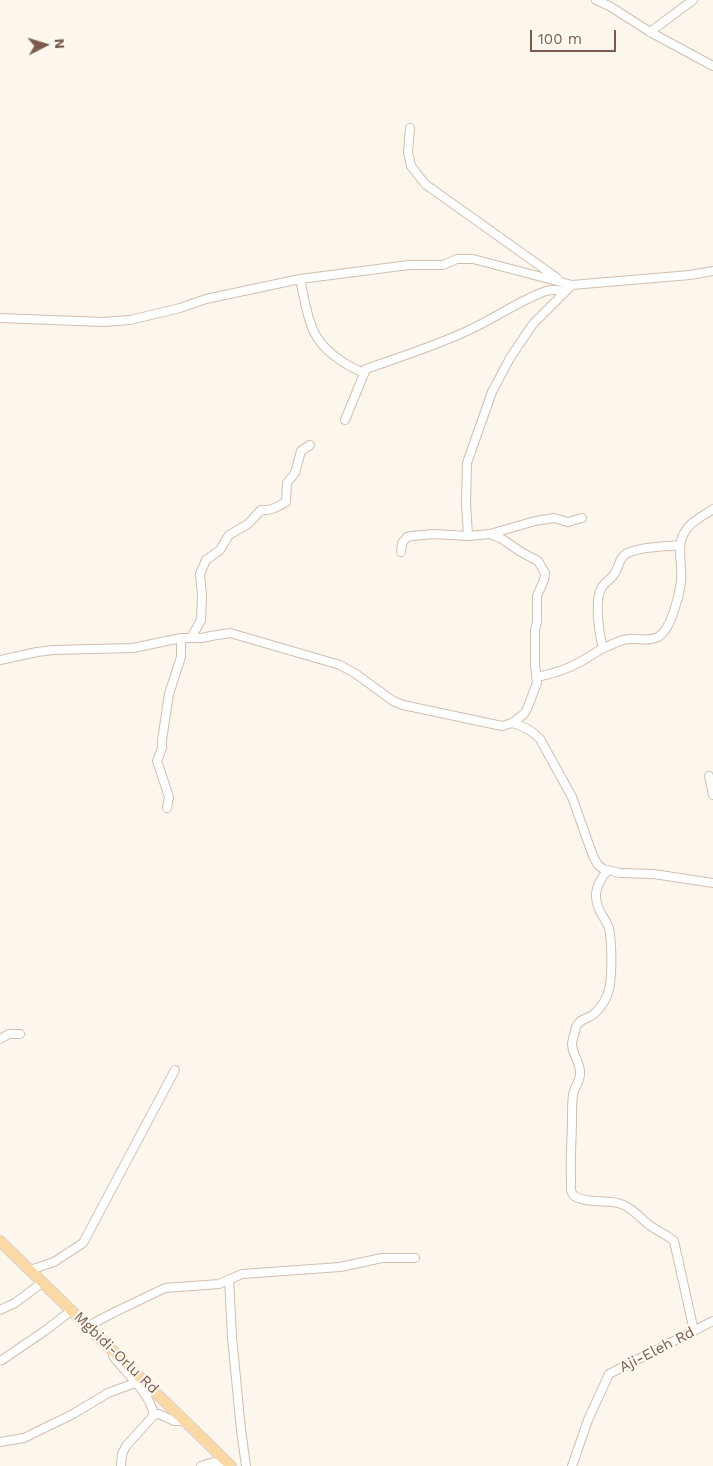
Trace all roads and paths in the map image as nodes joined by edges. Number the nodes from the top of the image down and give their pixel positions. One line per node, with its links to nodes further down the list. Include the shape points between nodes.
1 (596, 0): 3 (street)
2 (693, 0): 3 (street)
3 (650, 32): 4 (street)
4 (713, 66)
5 (410, 128): 8 (street, via 408,152 411,166 425,184)
6 (713, 271): 9 (street)
7 (300, 279): 8 (street, via 409,265 443,265 465,258); 11 (street, via 206,299 130,320); 12 (street, via 308,318 321,343 352,368)
8 (562, 282): 9 (street)
9 (572, 285): 10 (street)
10 (565, 291): 12 (street, via 555,289 534,296 467,332 366,369); 18 (street, via 533,324 492,392 467,463)
11 (0, 318)
12 (364, 373): 13 (street)
13 (345, 420)
14 (310, 445): 22 (street, via 301,451 296,473 287,483 286,502 268,511 261,510 248,524 229,535 220,550 206,560 200,574 201,620)
15 (713, 509): 19 (street, via 685,530)
16 (582, 518): 17 (street, via 568,522 554,518 535,521)
17 (490, 534): 18 (street); 25 (street, via 538,561 545,573 537,596)
18 (468, 536): 20 (street, via 412,536 402,543)
19 (680, 545): 23 (street, via 682,580 668,626 656,638 629,639); 23 (street, via 630,552 619,560 616,572 600,593 598,604)
20 (401, 552)
21 (181, 638): 22 (street); 24 (street, via 134,648 53,650); 29 (street, via 181,657 169,694 162,748 157,760 169,797)
22 (191, 638): 26 (street, via 230,633 340,665 404,706 502,726)
23 (603, 648): 25 (street, via 567,669)
24 (0, 660)
25 (537, 676): 26 (street, via 527,709)
26 (512, 723): 30 (street, via 524,726 540,739 572,796 593,856)
27 (708, 776): 28 (street)
28 (713, 795)
29 (167, 808)
30 (607, 871): 31 (street); 44 (street, via 599,881 596,903 609,930 610,985 603,1004 577,1024 572,1042 580,1073 573,1094 572,1194 576,1198 627,1206 674,1241)
31 (713, 883)
32 (20, 1034): 33 (street)
33 (0, 1039)
34 (175, 1070): 37 (street, via 83,1243 54,1262)
35 (0, 1241): 37 (main road, Mgbidi-Orlu Rd)
36 (414, 1258): 38 (street, via 382,1258 340,1267 242,1274)
37 (30, 1270): 39 (main road, Mgbidi-Orlu Rd)
38 (229, 1279): 43 (street, via 219,1284 166,1288); 55 (street, via 240,1430)
39 (42, 1282): 40 (street); 41 (main road, Mgbidi-Orlu Rd)
40 (0, 1310)
41 (72, 1310): 43 (main road, Mgbidi-Orlu Rd); 46 (street)
42 (713, 1322): 44 (street, Aji-Eleh Rd)
43 (88, 1326): 45 (main road, Mgbidi-Orlu Rd)
44 (694, 1331): 56 (street, Aji-Eleh Rd, via 609,1374)
45 (102, 1340): 47 (street); 49 (main road, Mgbidi-Orlu Rd)
46 (2, 1360)
47 (135, 1383): 48 (street); 50 (street, via 108,1393 24,1438)
48 (154, 1415): 49 (street); 51 (street, via 126,1446)
49 (185, 1421): 54 (main road, Mgbidi-Orlu Rd)
50 (0, 1442)
51 (120, 1466)
52 (201, 1466): 53 (street, via 214,1462)
53 (224, 1466)
54 (231, 1466)
55 (246, 1466)
56 (572, 1466)

